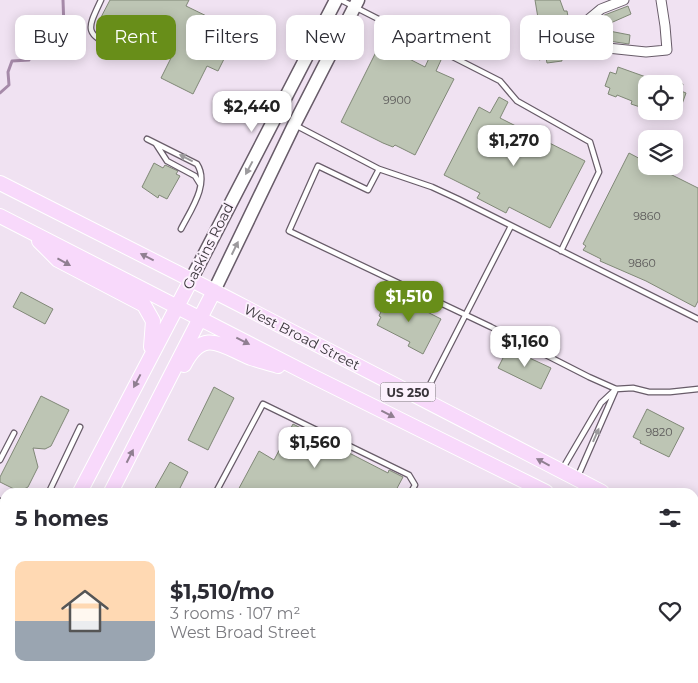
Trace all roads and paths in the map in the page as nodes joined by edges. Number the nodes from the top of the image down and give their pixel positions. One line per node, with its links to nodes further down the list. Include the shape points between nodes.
1 (101, 0): 7 (lane, via 92,19 91,31)
2 (336, 0): 19 (main road, Gaskins Road, one-way to 19)
3 (341, 0): 6 (lane)
4 (624, 0): 5 (street, via 601,9 589,19 588,40 598,47 646,52 667,50)
5 (661, 0)
6 (356, 4): 8 (main road, Gaskins Road); 18 (lane, via 500,82 517,101 590,142 599,172)
7 (96, 39)
8 (294, 125): 11 (lane); 20 (main road, Gaskins Road, one-way to 8)
9 (147, 139): 10 (lane)
10 (155, 142): 13 (lane, via 167,161 195,176); 13 (lane, one-way to 10, via 202,171 197,164)
11 (379, 169): 15 (lane, via 441,191); 22 (lane, via 368,190 318,166 289,231)
12 (0, 183): 19 (main road, West Broad Street / US 250, one-way to 12)
13 (200, 184): 16 (lane, via 199,194)
14 (0, 216): 17 (main road, US 250)
15 (511, 226): 18 (lane); 22 (lane)
16 (181, 229)
17 (28, 231): 21 (main road, US 250); 25 (main road, one-way to 25, via 58,260 144,305 154,328)
18 (562, 251): 24 (lane)
19 (191, 280): 20 (main road, West Broad Street / US 250); 21 (main road, Gaskins Road)
20 (214, 292): 23 (main road, Gaskins Road); 29 (main road, West Broad Street / US 250)
21 (177, 307): 23 (main road, US 250); 25 (main road, Gaskins Road)
22 (467, 316): 27 (lane); 29 (lane)
23 (199, 319): 26 (main road, US 250, one-way to 26); 31 (main road, Gaskins Road)
24 (698, 319)
25 (150, 357): 37 (main road, Gaskins Road, one-way to 37)
26 (310, 375): 31 (main road, via 251,358 222,344 204,344 190,354 160,411); 41 (main road, US 250, one-way to 41)
27 (616, 389): 28 (lane, via 670,392); 34 (lane, via 601,403); 35 (lane, one-way to 27)
28 (698, 389)
29 (423, 399): 34 (main road, West Broad Street / US 250, one-way to 29)
30 (80, 427): 36 (lane)
31 (142, 431): 38 (main road, Gaskins Road, one-way to 31)
32 (14, 433): 33 (lane)
33 (0, 460)
34 (561, 471): 35 (main road, West Broad Street / US 250)
35 (576, 479): 42 (main road, West Broad Street / US 250)
36 (51, 488)
37 (82, 488)
38 (113, 488)
39 (218, 488): 40 (lane, via 263,404 410,475)
40 (413, 488)
41 (538, 488)
42 (594, 488)

